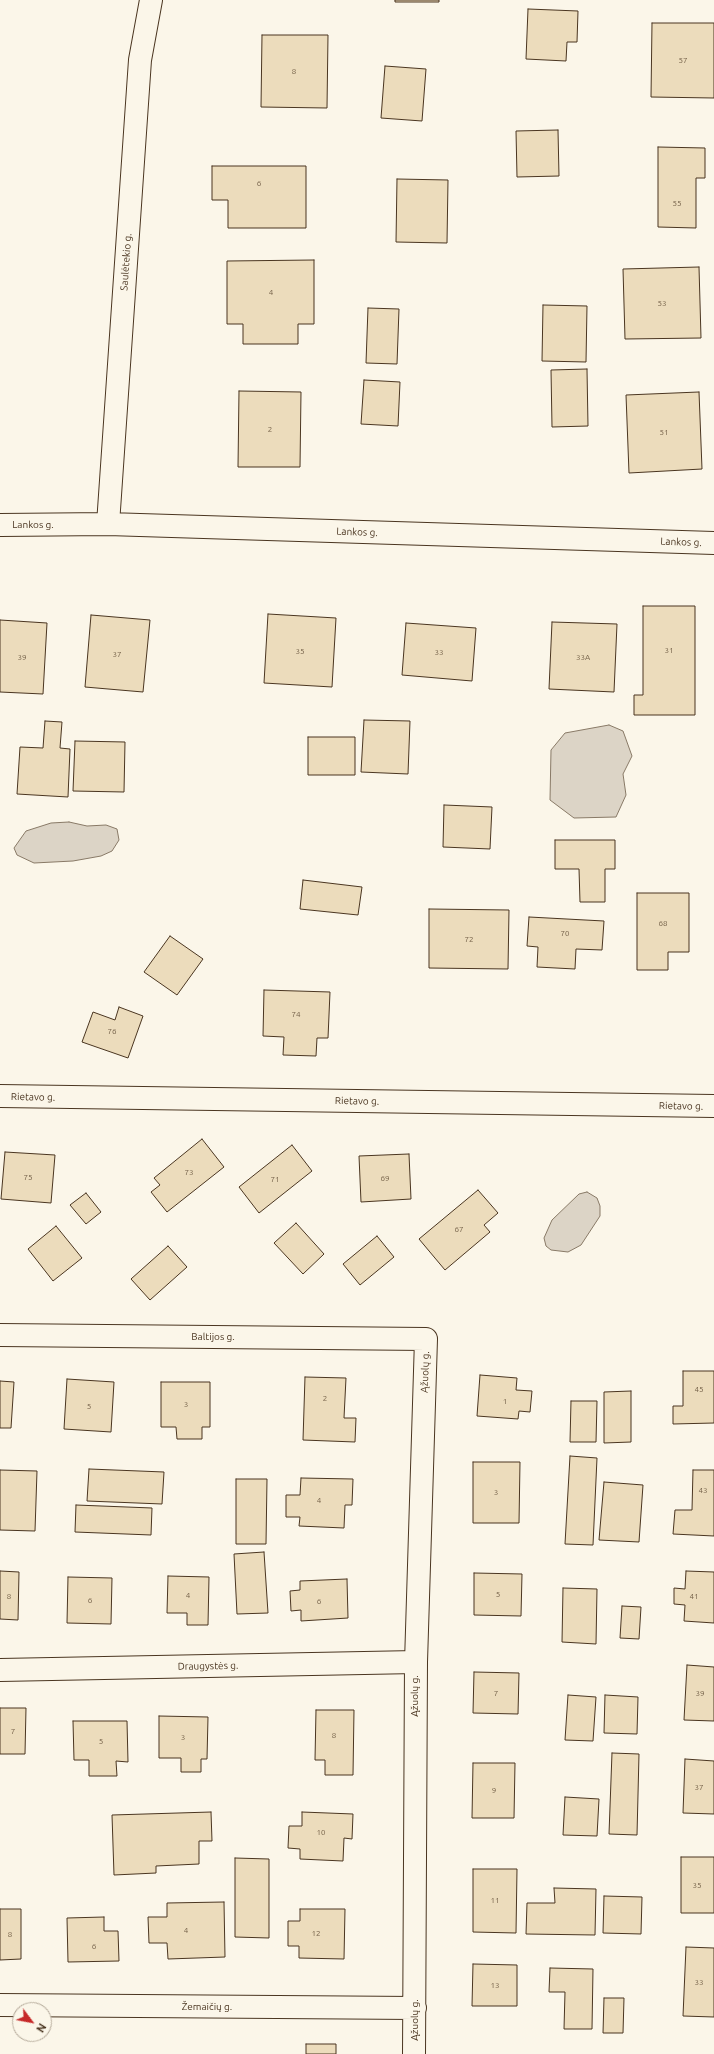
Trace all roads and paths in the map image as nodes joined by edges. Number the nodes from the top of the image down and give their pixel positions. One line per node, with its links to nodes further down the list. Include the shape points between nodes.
1 (151, 0): 2 (street, Saulėtekio g., via 140,60)
2 (108, 524): 3 (street, Lankos g.); 4 (street, Lankos g.)
3 (0, 525)
4 (714, 543)
5 (0, 1096): 6 (street, Rietavo g.)
6 (714, 1106)
7 (0, 1335): 8 (street, Baltijos g.)
8 (426, 1339): 9 (street, Ąžuolų g.)
9 (416, 1662): 10 (street, Draugystės g.); 12 (street, Ąžuolų g.)
10 (0, 1670)
11 (0, 2006): 12 (street, Žemaičių g.)
12 (415, 2008): 13 (street, Ąžuolų g.)
13 (414, 2054)

